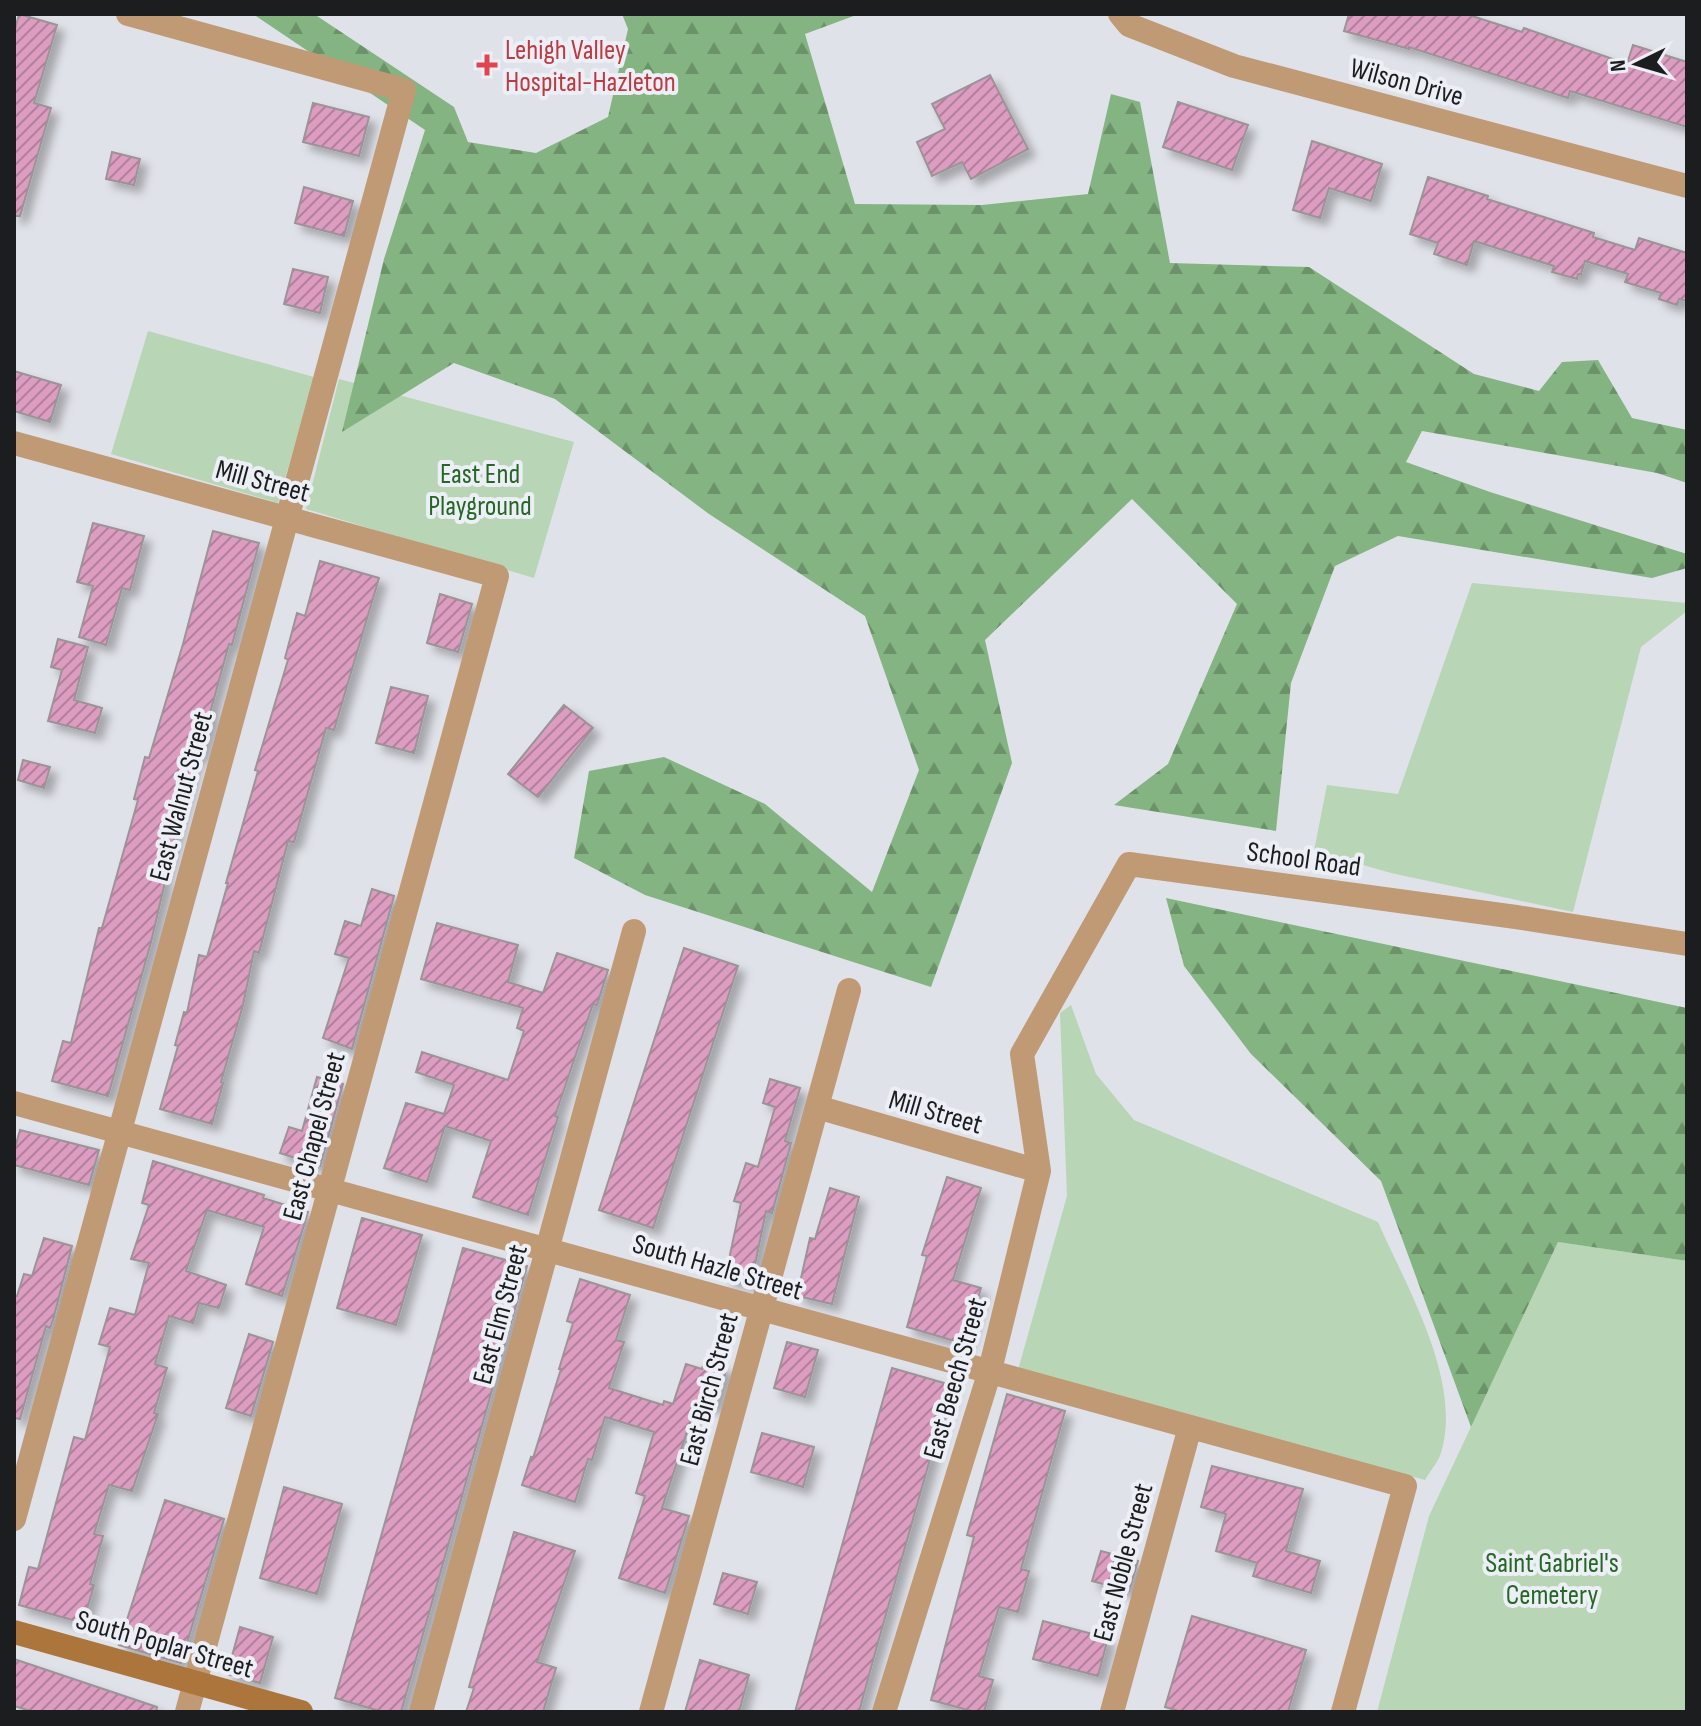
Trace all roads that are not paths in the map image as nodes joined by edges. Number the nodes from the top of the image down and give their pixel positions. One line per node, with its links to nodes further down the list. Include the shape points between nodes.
1 (128, 14): 5 (street, East Walnut Street, via 404,90)
2 (1120, 14): 3 (street, Wilson Drive, via 1129,25 1234,66)
3 (1687, 186)
4 (14, 443): 5 (street, Mill Street)
5 (287, 518): 6 (street, Mill Street); 13 (street, East Walnut Street)
6 (497, 576): 15 (street, East Chapel Street)
7 (634, 931): 16 (street, East Elm Street)
8 (1687, 944): 10 (street, School Road, via 1129,864)
9 (849, 990): 12 (street, East Birch Street)
10 (1022, 1054): 14 (street, East Beech Street)
11 (14, 1103): 13 (street, South Hazle Street)
12 (817, 1107): 14 (street, Mill Street); 17 (street, East Birch Street)
13 (119, 1132): 15 (street, South Hazle Street); 20 (street, East Walnut Street)
14 (1039, 1171): 18 (street, East Beech Street)
15 (329, 1190): 16 (street, South Hazle Street); 22 (street, East Chapel Street)
16 (548, 1250): 17 (street, South Hazle Street); 25 (street, East Elm Street)
17 (761, 1309): 18 (street, South Hazle Street); 26 (street, East Birch Street)
18 (989, 1374): 19 (street, South Hazle Street); 27 (street, East Beech Street)
19 (1190, 1427): 28 (street, East Noble Street); 29 (street, South Hazle Street, via 1405,1486)
20 (14, 1519)
21 (14, 1632): 22 (main road, South Poplar Street)
22 (195, 1682): 23 (street, East Chapel Street); 24 (main road, South Poplar Street)
23 (187, 1712)
24 (301, 1712)
25 (421, 1712)
26 (651, 1712)
27 (884, 1712)
28 (1112, 1712)
29 (1343, 1712)

